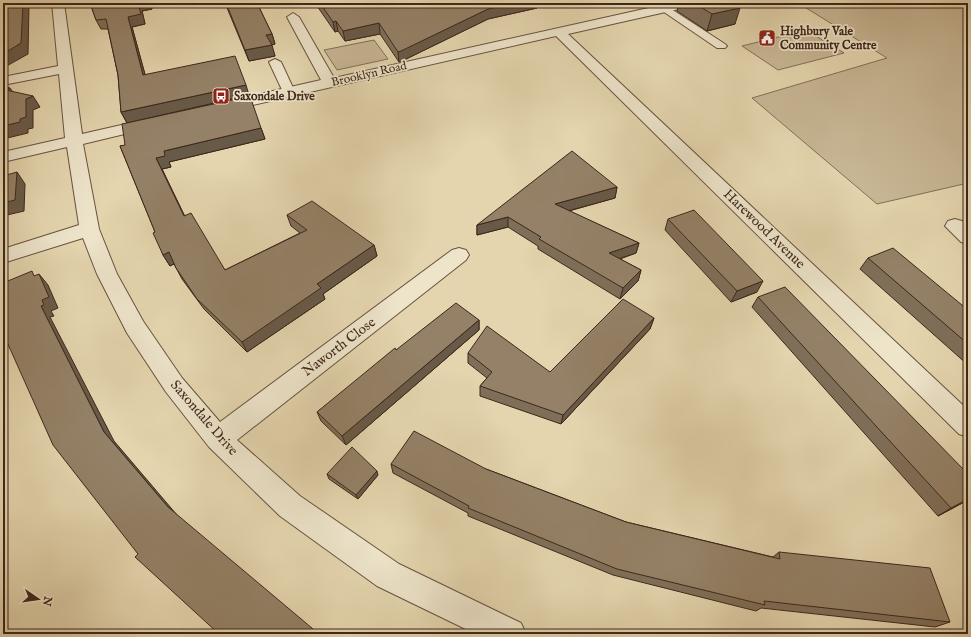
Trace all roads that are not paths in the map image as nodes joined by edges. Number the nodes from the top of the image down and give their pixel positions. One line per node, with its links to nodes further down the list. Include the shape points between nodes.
1 (58, 3): 8 (street, Saxondale Drive)
2 (688, 3): 3 (street, Brooklyn Road)
3 (665, 8): 5 (street, Brooklyn Road); 6 (lane)
4 (293, 17): 10 (street)
5 (559, 32): 10 (street, Brooklyn Road); 19 (street, Harewood Avenue)
6 (721, 46)
7 (275, 62): 11 (lane)
8 (65, 70): 9 (street); 14 (street, Saxondale Drive)
9 (3, 81)
10 (330, 83): 11 (street, Brooklyn Road)
11 (289, 92): 12 (street, Brooklyn Road)
12 (211, 110)
13 (165, 120): 14 (street)
14 (74, 140): 15 (street); 16 (street, Saxondale Drive)
15 (3, 157)
16 (88, 229): 18 (street); 20 (street, Saxondale Drive, via 107,274 135,327 174,385)
17 (459, 255): 20 (street, Naworth Close)
18 (3, 256)
19 (968, 426)
20 (218, 439): 21 (street, Saxondale Drive, via 290,506 388,575)
21 (510, 634)

